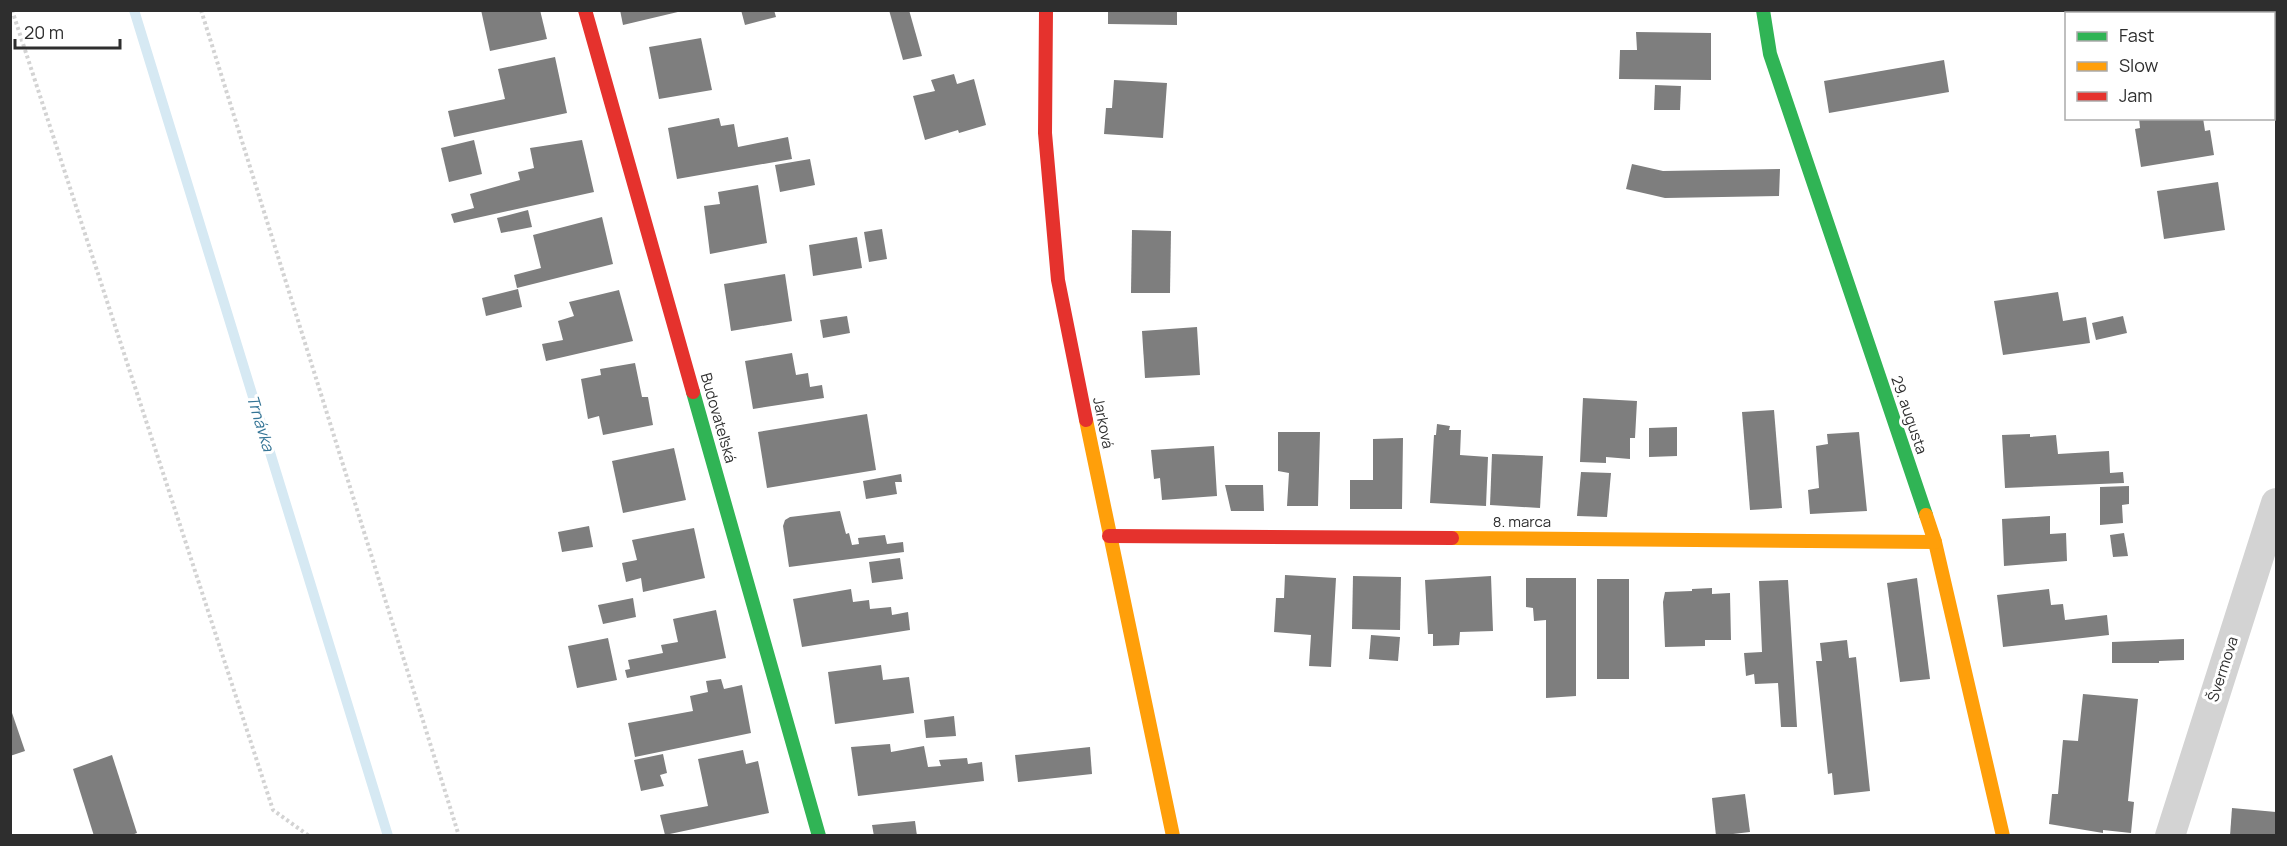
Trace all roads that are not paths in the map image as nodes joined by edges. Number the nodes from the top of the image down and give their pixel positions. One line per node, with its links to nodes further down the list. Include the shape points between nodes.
1 (585, 10): 9 (street, Budovateľská)
2 (1046, 10): 7 (street, Jarková, via 1045,133 1058,280)
3 (1763, 10): 8 (street, 29. augusta, via 1770,54)
4 (2275, 55): 5 (street)
5 (2277, 72)
6 (2277, 503): 12 (street, Švermova)
7 (1109, 536): 8 (street, 8. marca); 10 (street, Jarková)
8 (1935, 542): 11 (street, 29. augusta)
9 (819, 836)
10 (1173, 836)
11 (2003, 836)
12 (2170, 836)

